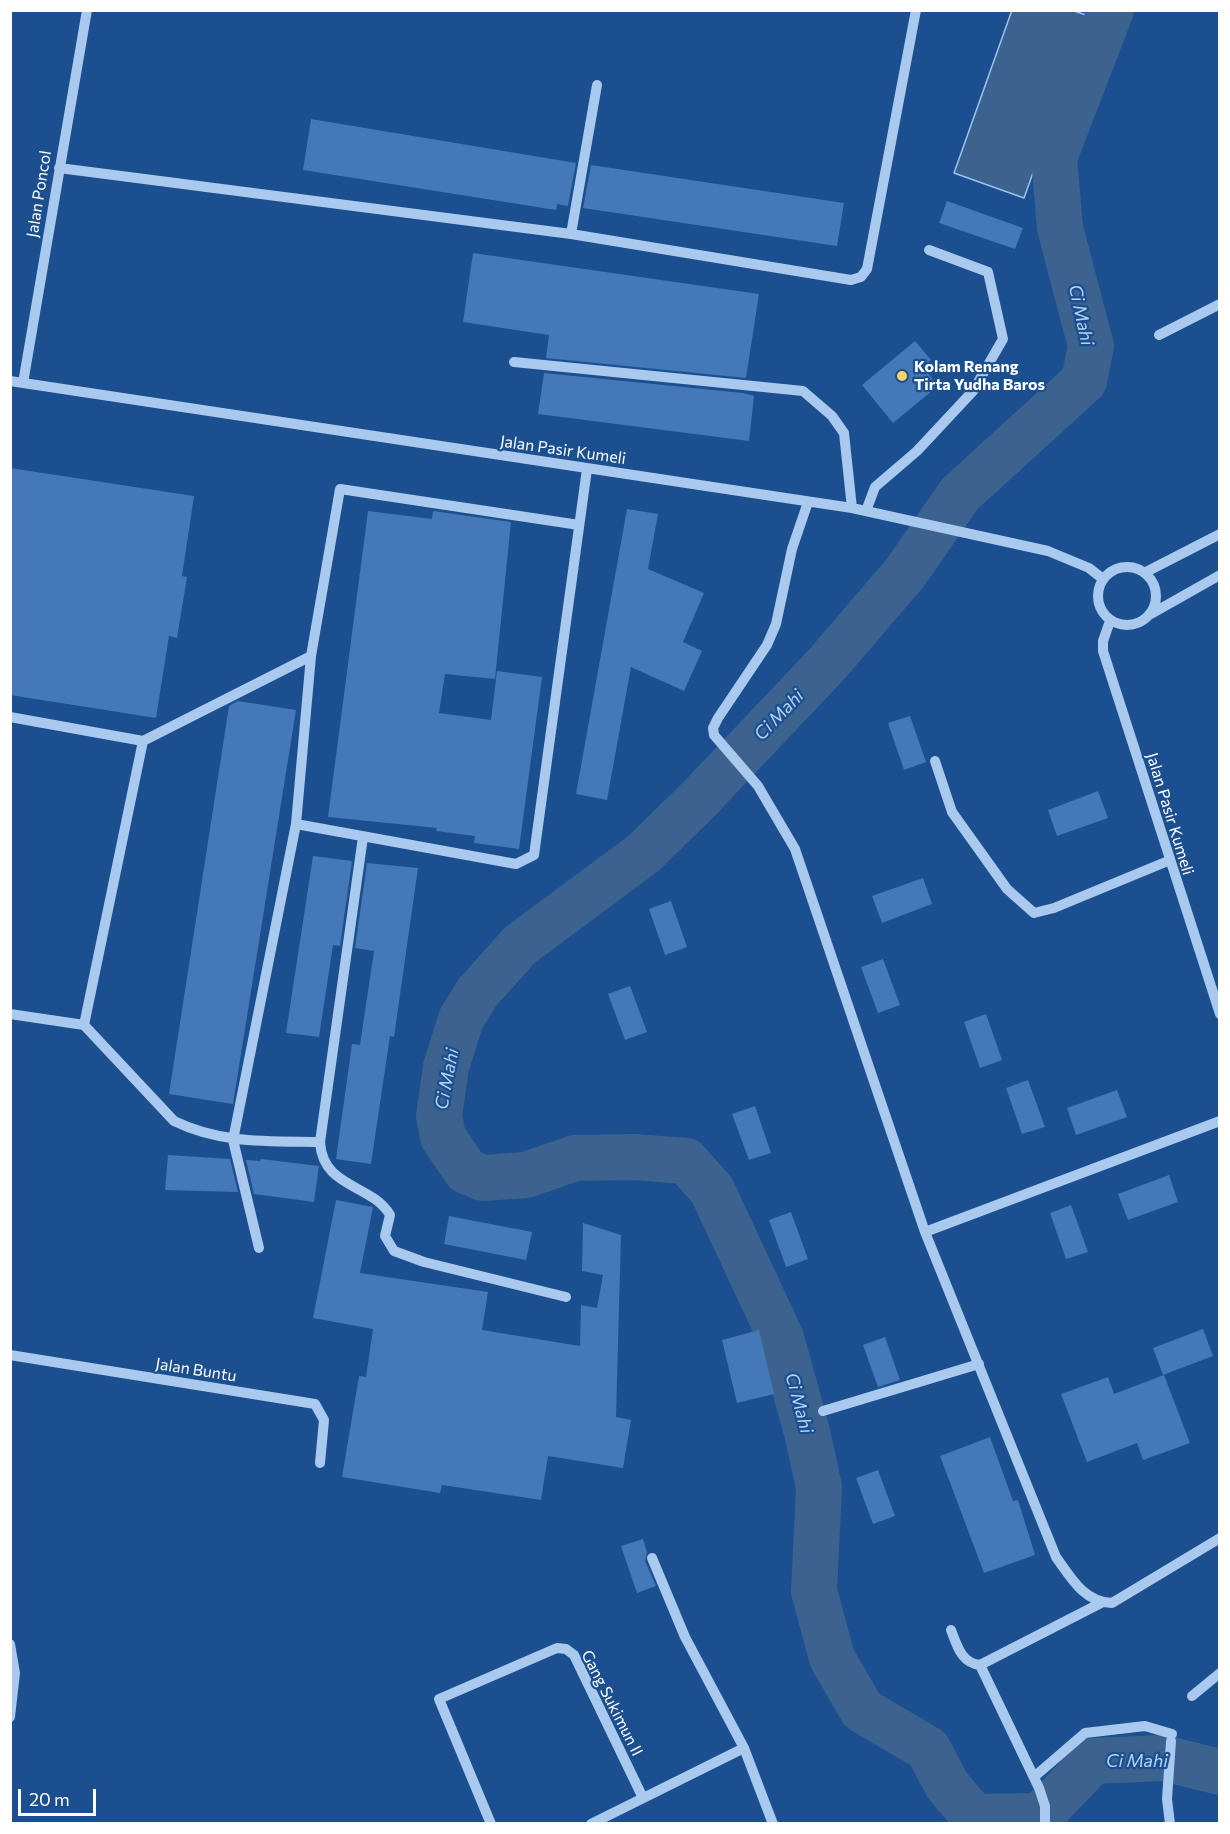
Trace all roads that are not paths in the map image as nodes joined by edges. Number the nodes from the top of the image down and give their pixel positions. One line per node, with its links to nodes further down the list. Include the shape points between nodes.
1 (87, 10): 4 (street, Jalan Poncol)
2 (916, 10): 5 (street, via 867,269 861,277 851,280)
3 (597, 85): 5 (street)
4 (59, 168): 5 (street); 11 (street, Jalan Poncol)
5 (571, 234)
6 (929, 250): 15 (street, via 988,272 1003,339 973,391 917,451 875,487)
7 (1220, 303): 8 (street)
8 (1159, 335)
9 (514, 362): 14 (street, via 803,391 832,416 844,433)
10 (10, 381): 11 (street, Jalan Pasir Kumeli)
11 (24, 383): 12 (street, Jalan Pasir Kumeli)
12 (587, 469): 13 (street, Jalan Pasir Kumeli); 16 (street)
13 (808, 502): 14 (street, Jalan Pasir Kumeli); 36 (street, via 771,635 713,728 714,735 766,797 795,849)
14 (852, 508): 15 (street, Jalan Pasir Kumeli)
15 (866, 511): 20 (street, Jalan Pasir Kumeli, via 1047,551 1089,568)
16 (579, 525): 23 (street, via 339,489); 28 (street, via 534,855 516,864)
17 (1220, 534): 18 (street)
18 (1146, 572): 20 (street, via 1131,566 1115,568); 21 (street, via 1155,584 1157,600)
19 (1220, 575): 21 (street)
20 (1103, 579): 22 (street, via 1097,593 1100,609)
21 (1151, 614): 22 (street, via 1139,624 1124,626)
22 (1110, 621): 29 (street, Jalan Pasir Kumeli, via 1103,651)
23 (311, 656): 25 (street); 27 (street)
24 (10, 717): 25 (street)
25 (143, 741): 32 (street)
26 (935, 760): 29 (street, via 952,812 1007,889 1034,913)
27 (296, 824): 28 (street); 34 (street)
28 (363, 837): 35 (street)
29 (1168, 861): 31 (street, Jalan Pasir Kumeli)
30 (10, 1014): 32 (street)
31 (1220, 1014)
32 (84, 1025): 34 (street, via 174,1121)
33 (1220, 1121): 36 (street)
34 (233, 1140): 35 (street); 37 (street)
35 (320, 1142): 38 (street, via 320,1154 344,1184 384,1204 390,1215 385,1236 394,1251)
36 (925, 1232): 40 (street)
37 (258, 1248)
38 (566, 1297)
39 (10, 1355): 42 (street, Jalan Buntu, via 315,1404 324,1420)
40 (979, 1364): 41 (street); 45 (street, via 1056,1557 1077,1586)
41 (824, 1411)
42 (320, 1463)
43 (1220, 1538): 45 (street, via 1112,1603)
44 (652, 1558): 52 (street, via 685,1636)
45 (1101, 1603): 48 (street)
46 (951, 1630): 48 (street, via 964,1658)
47 (10, 1644): 51 (street, via 15,1673)
48 (980, 1665): 53 (street)
49 (1220, 1673): 50 (street)
50 (1192, 1696)
51 (10, 1717)
52 (744, 1748): 54 (street); 57 (street)
53 (1034, 1777): 58 (street, via 1045,1806); 59 (street, via 1084,1733 1145,1726 1172,1738 1167,1799)
54 (643, 1798): 55 (street, Gang Sukimun II, via 574,1655 558,1648 439,1699); 56 (street)
55 (491, 1824)
56 (591, 1824)
57 (773, 1824)
58 (1045, 1824)
59 (1170, 1824)

